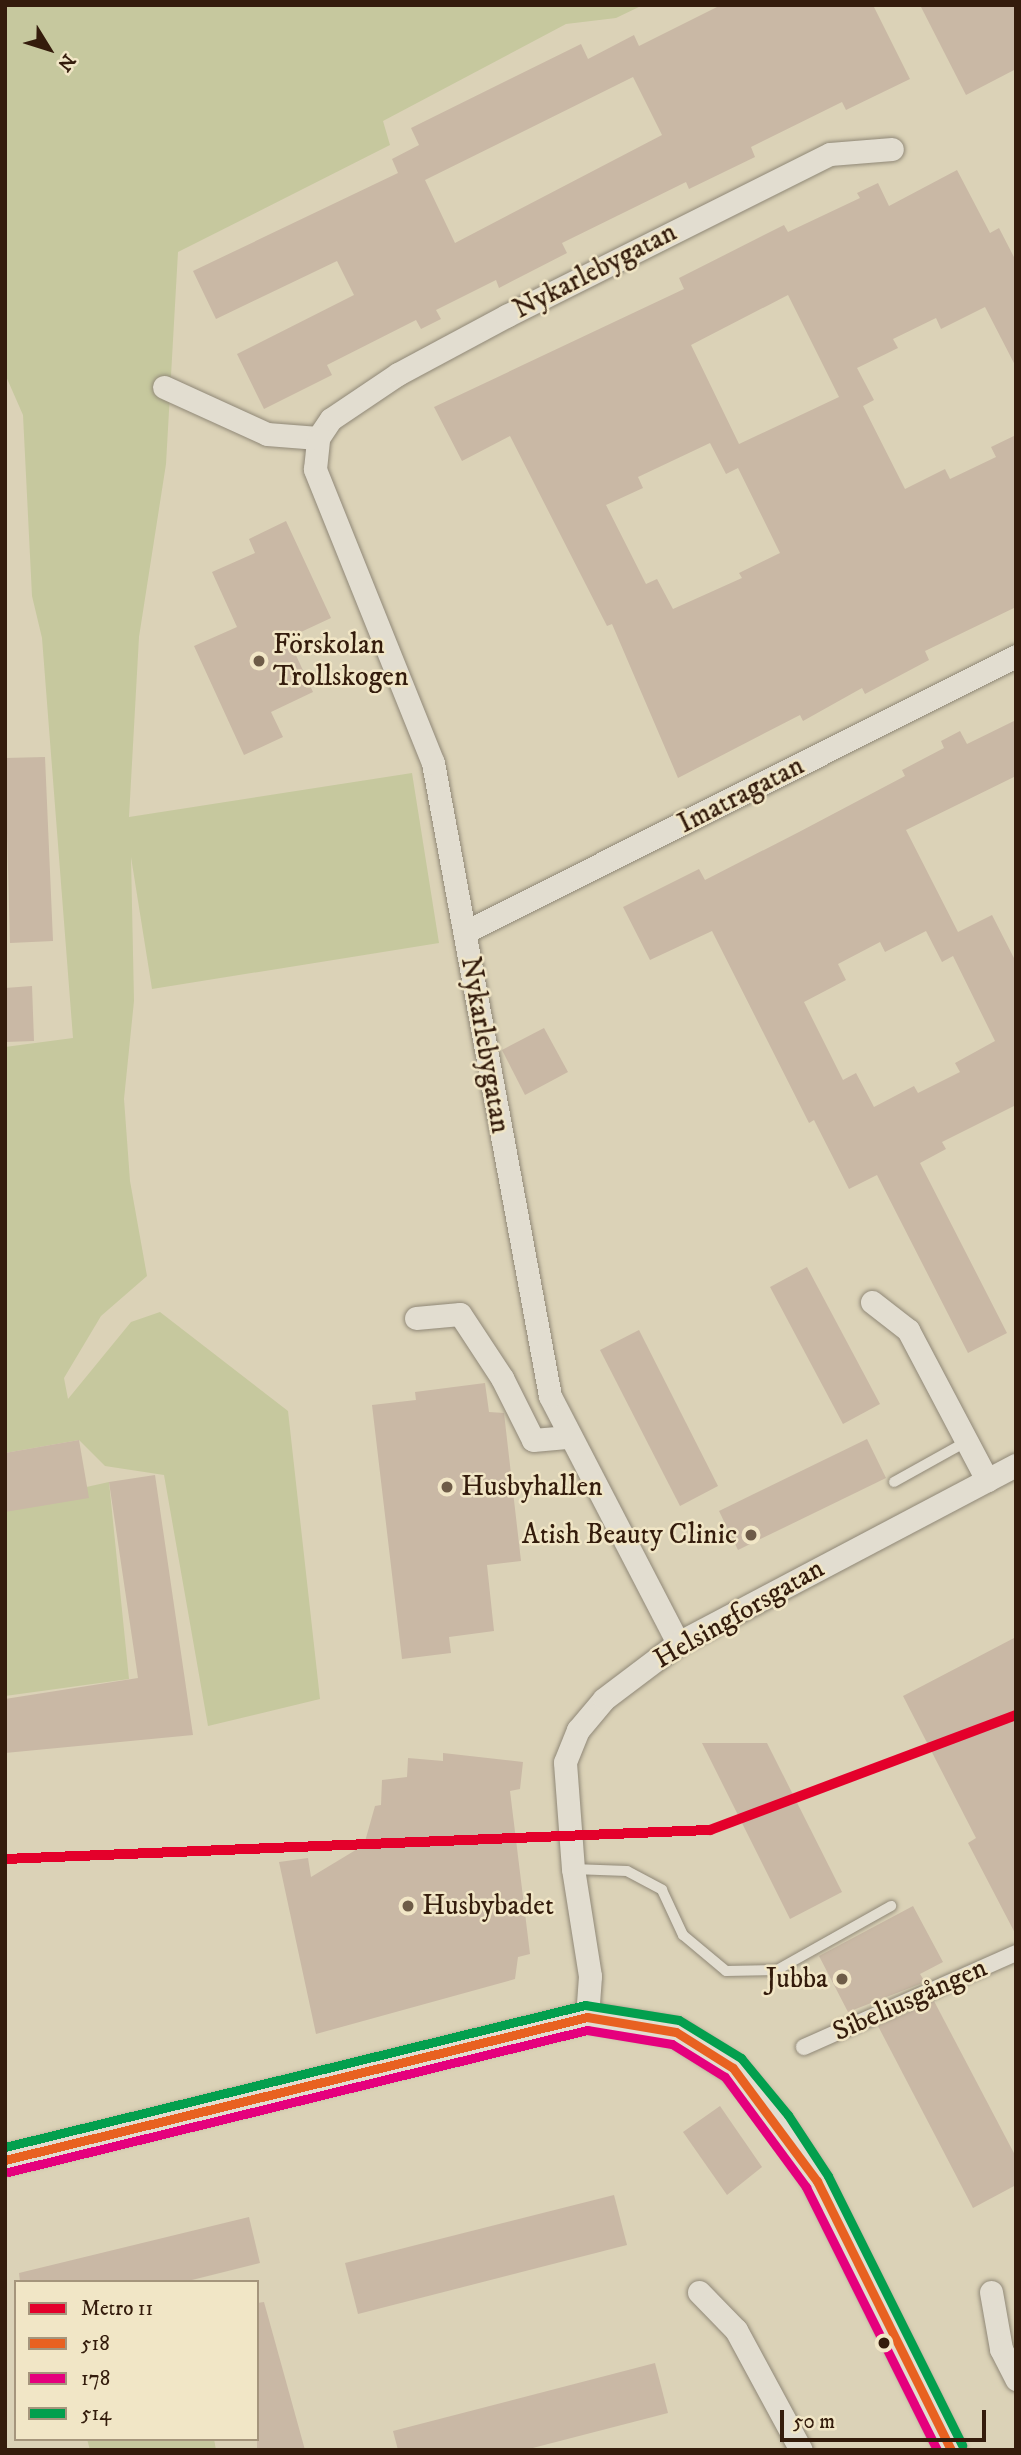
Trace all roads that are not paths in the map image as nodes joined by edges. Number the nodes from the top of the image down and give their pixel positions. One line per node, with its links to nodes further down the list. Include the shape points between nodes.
1 (892, 149): 3 (street, Nykarlebygatan, via 830,154 506,316 398,374 331,419)
2 (164, 387): 3 (street, via 267,434)
3 (318, 438): 5 (street, Nykarlebygatan, via 315,469 433,763)
4 (1016, 656): 5 (street, Imatragatan)
5 (465, 932): 8 (street, Nykarlebygatan, via 550,1396)
6 (872, 1302): 9 (street, via 908,1330)
7 (416, 1318): 8 (street, via 460,1314 502,1378 533,1440)
8 (569, 1437): 13 (street, Nykarlebygatan)
9 (966, 1441): 11 (street); 12 (lane)
10 (1016, 1465): 11 (street, Helsingforsgatan)
11 (987, 1480): 13 (street, Helsingforsgatan)
12 (894, 1482)
13 (678, 1643): 14 (street, Helsingforsgatan, via 604,1699 578,1730 565,1762)
14 (573, 1869): 15 (lane, via 627,1871 662,1890 683,1935 726,1971 777,1970); 17 (street, Helsingforsgatan, via 590,1976)
15 (891, 1906)
16 (1016, 1954): 18 (street, Sibeliusgången)
17 (587, 2017): 19 (street); 24 (street, via 676,2032 733,2068 817,2181)
18 (804, 2047)
19 (5, 2160)
20 (699, 2292): 23 (street, via 736,2330)
21 (991, 2292): 22 (street, via 1001,2349)
22 (1016, 2379)
23 (801, 2450)
24 (951, 2450)

